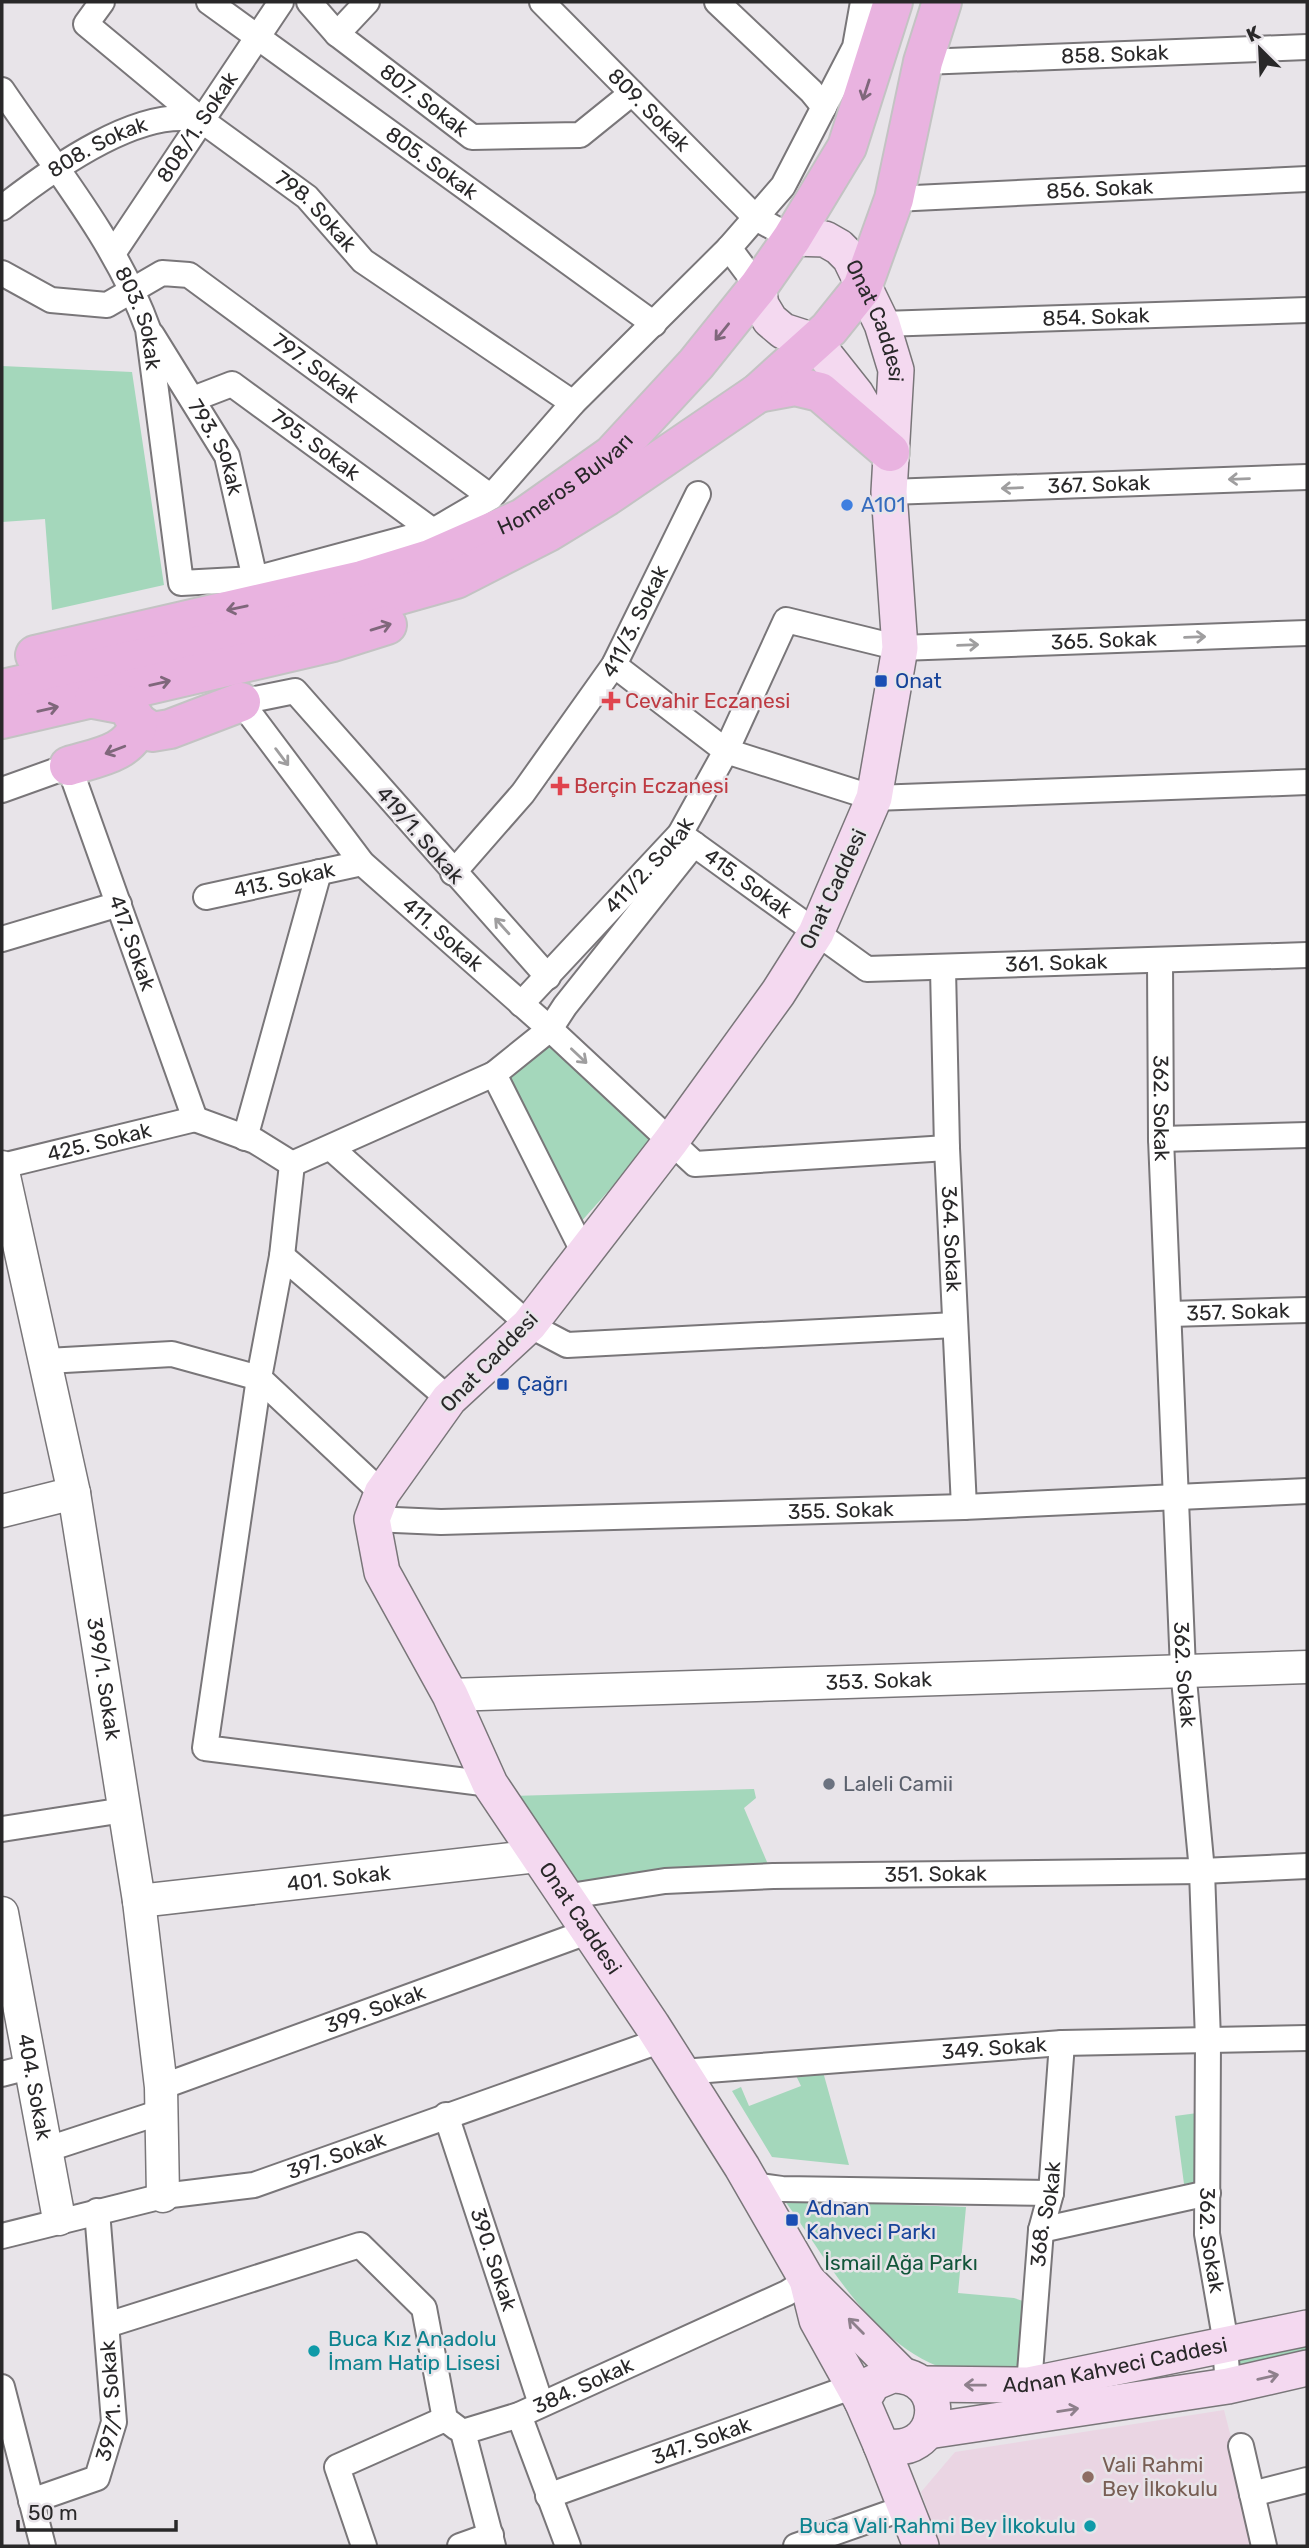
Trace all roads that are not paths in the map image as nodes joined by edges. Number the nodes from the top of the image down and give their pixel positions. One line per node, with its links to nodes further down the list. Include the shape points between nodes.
1 (102, 2): 20 (street, 798. Sokak, via 86,24)
2 (209, 2): 13 (street, 805. Sokak)
3 (281, 2): 13 (street, 808/1. Sokak)
4 (309, 2): 12 (street, 807. Sokak)
5 (367, 2): 12 (street)
6 (542, 2): 18 (street, 809. Sokak)
7 (717, 2): 19 (street)
8 (863, 2): 14 (street)
9 (886, 2): 14 (main road)
10 (893, 2): 26 (main road, Homeros Bulvarı, one-way to 26, via 847,147)
11 (942, 2): 16 (main road)
12 (337, 33): 18 (street, 807. Sokak, via 472,137 580,135)
13 (259, 38): 20 (street, 808/1. Sokak); 34 (street, 805. Sokak)
14 (855, 47): 19 (street)
15 (1307, 47): 16 (street, 858. Sokak)
16 (923, 62): 23 (main road, Homeros Bulvarı)
17 (2, 90): 21 (street, 803. Sokak)
18 (632, 93): 25 (street, 809. Sokak)
19 (824, 107): 25 (street, via 783,186)
20 (204, 122): 21 (street, 808. Sokak, via 184,116 153,124 105,139); 28 (street, 808/1. Sokak); 40 (street, 798. Sokak, via 307,197 363,261)
21 (54, 167): 24 (street, 808. Sokak); 28 (street, 803. Sokak)
22 (1307, 179): 23 (street, 856. Sokak)
23 (894, 199): 31 (main road, Homeros Bulvarı)
24 (2, 208)
25 (755, 218): 26 (street, 809. Sokak); 27 (street)
26 (792, 238): 30 (main road, Homeros Bulvarı); 31 (main road, Onat Caddesi, via 825,239 839,247 850,258)
27 (729, 248): 30 (street); 34 (street)
28 (114, 252): 32 (street, 803. Sokak)
29 (2, 273): 32 (street, 797. Sokak, via 51,300 107,305)
30 (758, 287): 37 (main road, via 770,320 783,331); 51 (main road, Homeros Bulvarı, one-way to 51, via 696,364 612,455 523,518 430,559 362,580)
31 (862, 288): 35 (main road, Onat Caddesi); 37 (main road, Homeros Bulvarı, via 842,316)
32 (134, 291): 36 (street, 803. Sokak); 46 (street, 797. Sokak, via 162,273 189,275)
33 (1307, 310): 35 (street, 854. Sokak)
34 (654, 324): 40 (street)
35 (882, 324): 42 (main road, Onat Caddesi, via 896,370)
36 (148, 329): 39 (street, 793. Sokak); 48 (street, 803. Sokak, via 181,583)
37 (814, 341): 38 (main road, Homeros Bulvarı); 42 (main road, Onat Caddesi, via 856,394)
38 (758, 393): 41 (main road, Homeros Bulvarı); 42 (main road, via 795,386 820,392)
39 (193, 399): 47 (street, 795. Sokak, via 232,384); 48 (street, 793. Sokak, via 227,456)
40 (573, 402): 46 (street)
41 (705, 429): 53 (main road, Homeros Bulvarı, via 595,503 456,579 300,623); 54 (main road, one-way to 41, via 333,642 435,611 498,584 580,541 624,507)
42 (890, 452): 44 (main road, Onat Caddesi)
43 (1307, 477): 44 (street, 367. Sokak, one-way to 44)
44 (889, 492): 50 (main road, Onat Caddesi)
45 (698, 494): 52 (street, 411/3. Sokak)
46 (491, 497): 47 (street)
47 (433, 531): 48 (street)
48 (255, 579)
49 (1307, 633): 50 (street, 365. Sokak, one-way to 49)
50 (900, 648): 58 (street, 411/2. Sokak, via 786,620); 62 (main road, Onat Caddesi)
51 (2, 662)
52 (614, 665): 58 (street); 66 (street, 411/3. Sokak, via 523,793)
53 (2, 689)
54 (94, 699): 56 (main road, one-way to 54); 57 (main road, via 126,705)
55 (241, 702): 57 (main road, via 170,729 152,732); 64 (street, 411. Sokak, one-way to 64); 66 (street, 419/1. Sokak, via 295,691)
56 (2, 719)
57 (138, 723): 59 (main road, one-way to 59, via 136,736 125,747)
58 (726, 751): 62 (street); 63 (street, 411/2. Sokak)
59 (69, 766): 61 (street); 68 (street, 417. Sokak)
60 (1307, 782): 62 (street)
61 (2, 790)
62 (874, 798): 69 (main road, Onat Caddesi)
63 (687, 839): 69 (street, 415. Sokak); 74 (street, 411/2. Sokak); 76 (street)
64 (362, 863): 65 (street, 413. Sokak); 75 (street, 411. Sokak)
65 (319, 872): 67 (street, 413. Sokak); 80 (street)
66 (453, 873): 74 (street, 419/1. Sokak, one-way to 66)
67 (206, 897)
68 (119, 904): 70 (street); 78 (street, 417. Sokak)
69 (816, 933): 73 (street, 361. Sokak, via 867,969); 82 (main road, Onat Caddesi)
70 (2, 939)
71 (1307, 955): 72 (street, 361. Sokak)
72 (1160, 961): 73 (street, 361. Sokak); 81 (street, 362. Sokak)
73 (943, 969): 84 (street, 364. Sokak)
74 (548, 977): 75 (street, 411/2. Sokak)
75 (521, 1004): 76 (street, 411. Sokak)
76 (550, 1029): 77 (street); 82 (street, 411. Sokak, one-way to 82)
77 (494, 1074): 83 (street); 87 (street)
78 (195, 1119): 80 (street); 86 (street, 425. Sokak)
79 (1307, 1135): 81 (street)
80 (245, 1138): 85 (street)
81 (1161, 1139): 90 (street, 362. Sokak)
82 (671, 1141): 84 (street, 411. Sokak, via 695,1164); 87 (main road, Onat Caddesi)
83 (331, 1148): 85 (street); 91 (street)
84 (947, 1148): 92 (street, 364. Sokak)
85 (292, 1164): 88 (street)
86 (2, 1166): 93 (street, 399/1. Sokak)
87 (584, 1253): 91 (main road, Onat Caddesi)
88 (282, 1256): 94 (street); 95 (street)
89 (1307, 1311): 90 (street, 357. Sokak)
90 (1170, 1314): 98 (street, 362. Sokak)
91 (528, 1325): 92 (street, via 567,1345); 95 (main road, Onat Caddesi)
92 (955, 1325): 100 (street, 364. Sokak)
93 (47, 1361): 94 (street, via 172,1354); 97 (street, 399/1. Sokak)
94 (259, 1378): 99 (street); 105 (street, via 205,1748)
95 (449, 1399): 99 (main road, Onat Caddesi)
96 (1307, 1491): 98 (street, 355. Sokak)
97 (74, 1493): 101 (street); 106 (street, 399/1. Sokak)
98 (1176, 1495): 100 (street, 355. Sokak); 103 (street, 362. Sokak)
99 (377, 1506): 100 (street, 355. Sokak, via 441,1522); 104 (main road, Onat Caddesi, via 382,1572)
100 (964, 1507)
101 (2, 1511)
102 (1307, 1667): 103 (street, 353. Sokak)
103 (1183, 1669): 104 (street, 353. Sokak); 110 (street, 362. Sokak)
104 (450, 1695): 105 (main road, Onat Caddesi)
105 (490, 1784): 108 (main road, Onat Caddesi)
106 (124, 1810): 107 (street); 112 (street, 399/1. Sokak)
107 (2, 1829)
108 (537, 1856): 111 (main road, Onat Caddesi); 112 (street, 401. Sokak)
109 (1307, 1866): 110 (street, 351. Sokak)
110 (1202, 1871): 111 (street, 351. Sokak, via 773,1876 665,1881); 117 (street, 362. Sokak)
111 (564, 1898): 114 (main road, Onat Caddesi)
112 (139, 1902): 121 (street, 399/1. Sokak)
113 (2, 1913): 119 (street, 404. Sokak)
114 (587, 1931): 116 (main road, Onat Caddesi); 121 (street, 399. Sokak)
115 (1307, 2038): 117 (street, 349. Sokak)
116 (662, 2040): 120 (main road, Onat Caddesi); 122 (street, 397. Sokak)
117 (1208, 2040): 118 (street, 349. Sokak); 126 (street, 362. Sokak)
118 (1062, 2043): 120 (street, 349. Sokak); 125 (street, 368. Sokak)
119 (15, 2070): 123 (street, 404. Sokak)
120 (682, 2072): 124 (main road, Onat Caddesi)
121 (161, 2099): 123 (street, 399. Sokak); 127 (street, 399/1. Sokak)
122 (446, 2115): 127 (street, 397. Sokak, via 254,2185); 142 (street, 390. Sokak)
123 (45, 2150): 129 (street, 404. Sokak)
124 (753, 2185): 125 (street); 132 (main road, Onat Caddesi)
125 (1051, 2193): 130 (street, 368. Sokak)
126 (1208, 2193): 130 (street); 135 (street, 362. Sokak, via 1207,2234)
127 (163, 2196): 128 (street, 397. Sokak)
128 (97, 2211): 129 (street, 397. Sokak); 133 (street, 397/1. Sokak)
129 (59, 2219): 131 (street, 397. Sokak)
130 (1041, 2230): 138 (street, 368. Sokak)
131 (2, 2235)
132 (807, 2280): 137 (main road, Onat Caddesi, one-way to 132); 141 (main road, Onat Caddesi, via 817,2319); 142 (street, 384. Sokak, via 788,2293)
133 (107, 2325): 143 (street, via 360,2245 424,2308); 150 (street, 397/1. Sokak, via 114,2422 97,2478)
134 (1307, 2328): 135 (main road, Adnan Kahveci Caddesi)
135 (1225, 2347): 138 (main road, Adnan Kahveci Caddesi); 139 (street, 362. Sokak)
136 (1307, 2368): 139 (main road, Adnan Kahveci Caddesi, one-way to 136)
137 (912, 2379): 138 (main road, Adnan Kahveci Caddesi, one-way to 137); 141 (main road, via 892,2375); 144 (main road, Onat Caddesi, via 932,2401 932,2422)
138 (1029, 2385)
139 (1228, 2386): 144 (main road, Adnan Kahveci Caddesi, one-way to 139)
140 (2, 2387): 150 (street)
141 (858, 2393): 145 (main road, Onat Caddesi); 149 (street, 347. Sokak)
142 (530, 2410): 143 (street, 384. Sokak); 149 (street, 390. Sokak)
143 (454, 2426): 152 (street); 154 (street, 384. Sokak, via 337,2467)
144 (924, 2435): 145 (main road, via 902,2448); 151 (main road, Onat Caddesi)
145 (881, 2445): 151 (main road, Onat Caddesi)
146 (1241, 2446): 148 (street)
147 (1307, 2480): 148 (street)
148 (1252, 2494): 159 (street)
149 (548, 2496): 156 (street, 390. Sokak)
150 (31, 2501): 153 (street)
151 (907, 2507): 157 (street); 158 (main road, Onat Caddesi)
152 (492, 2540): 155 (street)
153 (43, 2546)
154 (364, 2546)
155 (460, 2546)
156 (568, 2546)
157 (796, 2546)
158 (921, 2546)
159 (1264, 2546)

